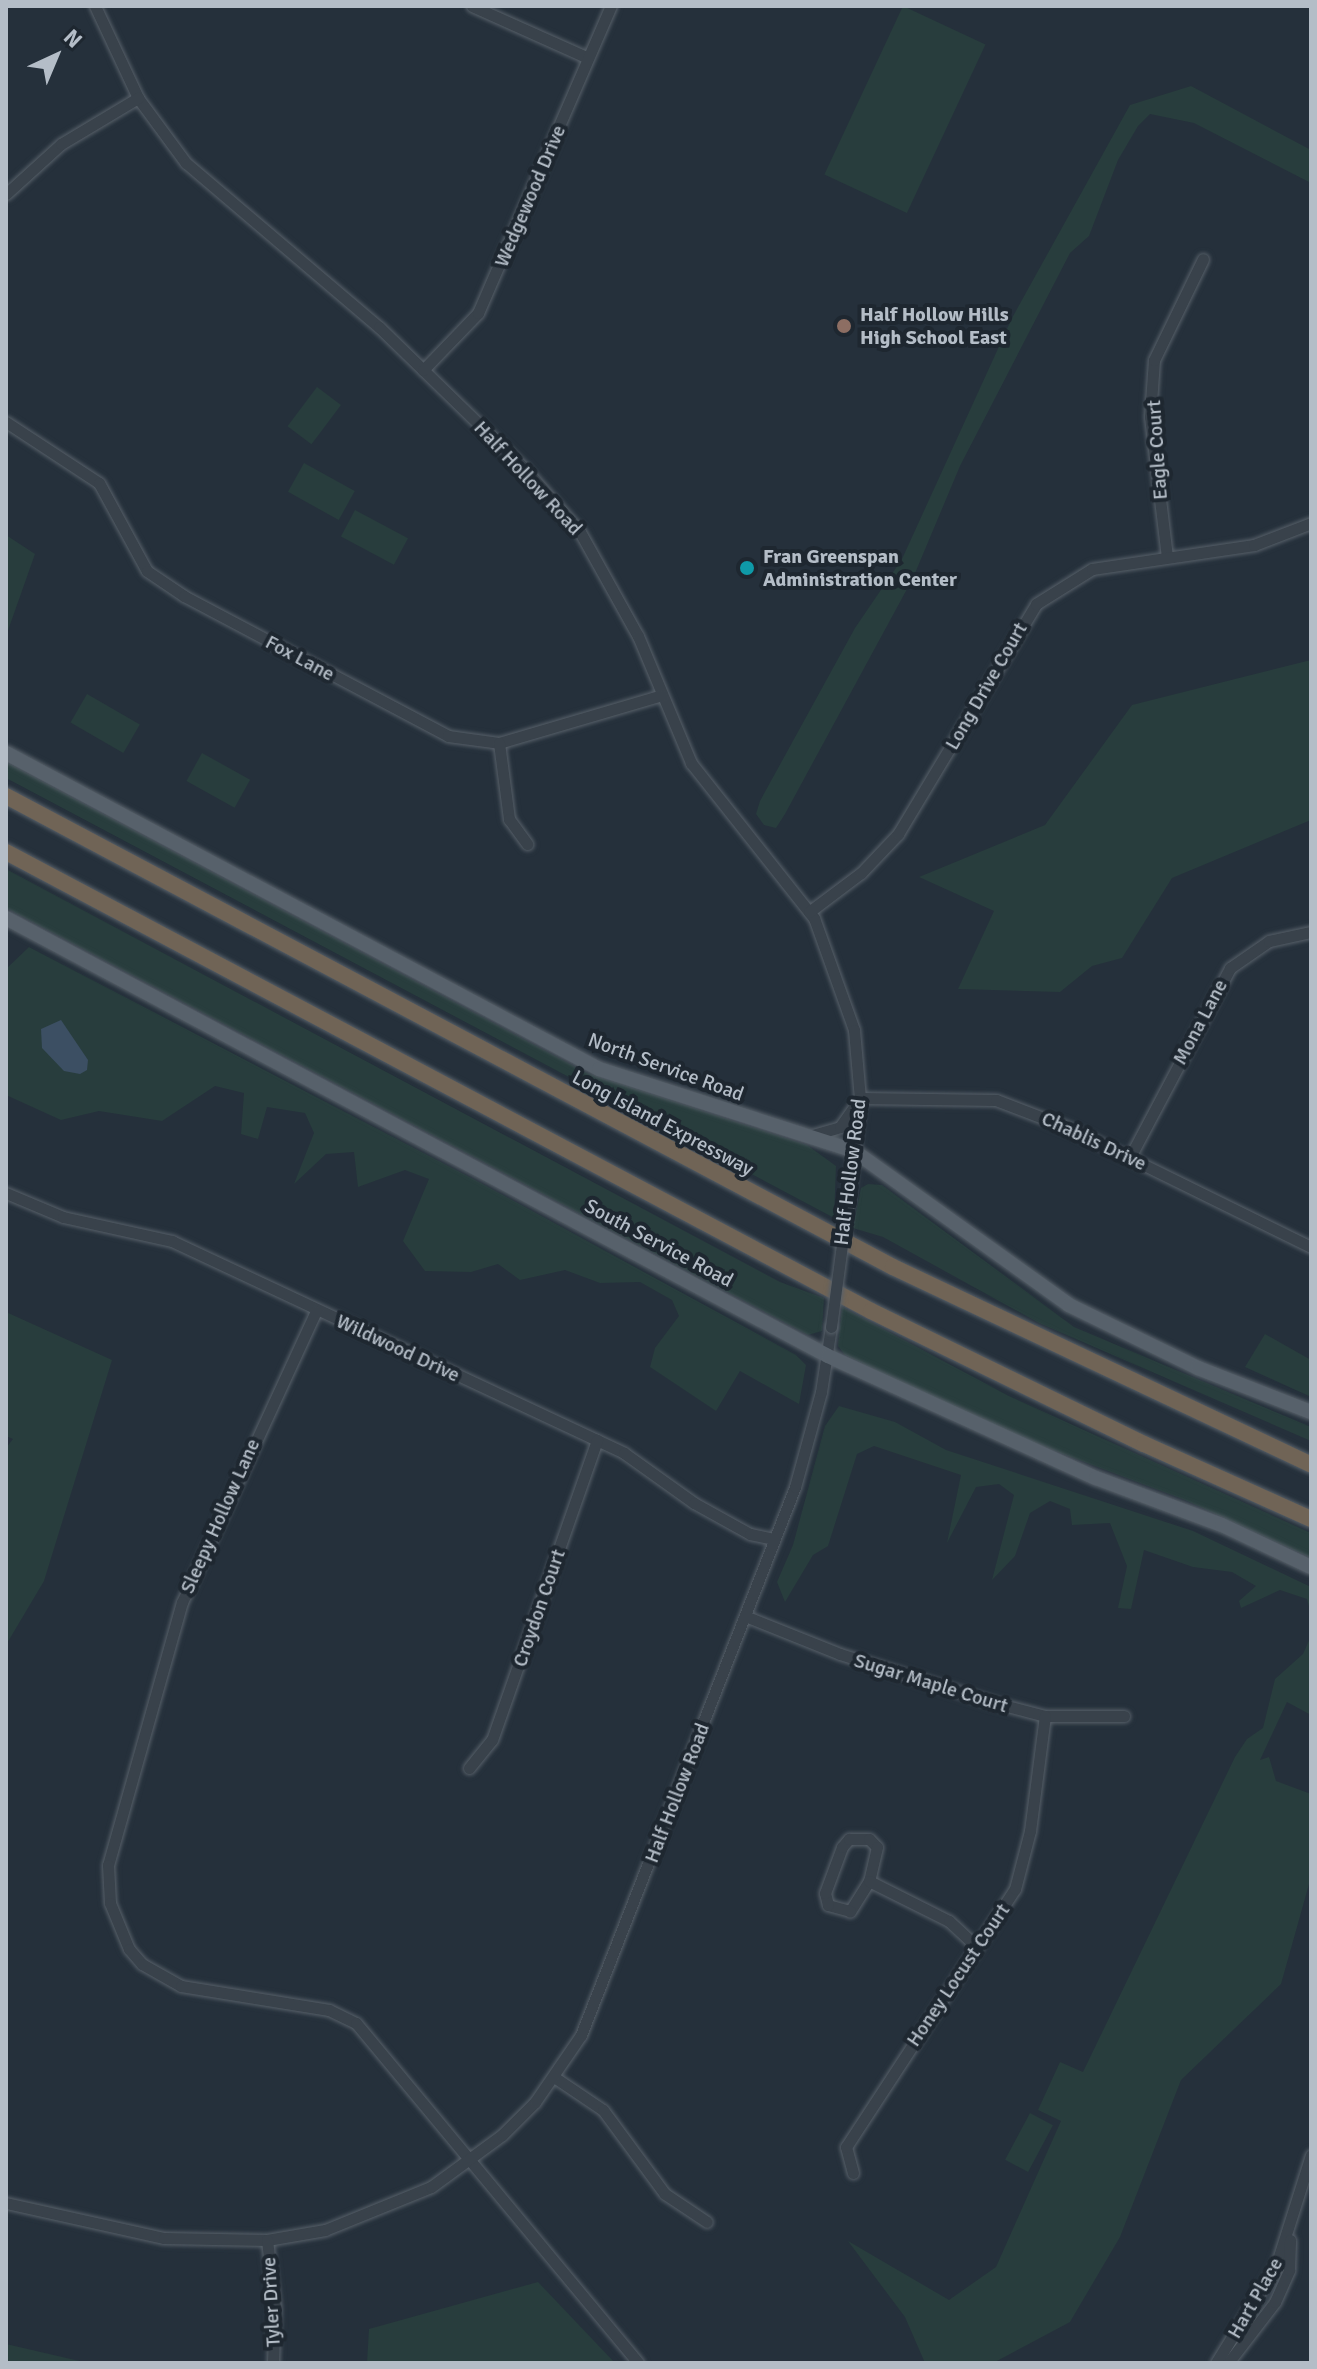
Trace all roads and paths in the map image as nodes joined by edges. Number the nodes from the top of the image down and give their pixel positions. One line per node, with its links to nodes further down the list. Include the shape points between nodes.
1 (95, 6): 5 (street, Half Hollow Road)
2 (472, 6): 4 (street)
3 (611, 6): 4 (street, Wedgewood Drive)
4 (588, 58): 8 (street, Wedgewood Drive, via 478,313)
5 (138, 98): 6 (street, via 61,144); 8 (street, Half Hollow Road, via 186,163)
6 (6, 194)
7 (1203, 259): 11 (street, Eagle Court, via 1154,360 1150,417)
8 (423, 370): 12 (street, Half Hollow Road, via 580,532 638,636)
9 (6, 422): 13 (street, Fox Lane, via 99,483 147,571 184,596 448,736)
10 (1311, 523): 11 (street, Long Drive Court, via 1254,545)
11 (1167, 557): 18 (street, Long Drive Court, via 1092,569 1036,604 898,834 861,873)
12 (662, 695): 13 (street, Fox Lane); 18 (street, Half Hollow Road, via 691,763)
13 (499, 743): 16 (street, via 509,819)
14 (6, 753): 22 (main road, North Service Road, via 599,1069)
15 (6, 796): 31 (highway, Long Island Expressway, via 893,1267)
16 (527, 844)
17 (6, 852): 32 (highway, via 871,1311 1129,1438)
18 (809, 912): 21 (street, Half Hollow Road, via 854,1030)
19 (6, 918): 28 (main road, South Service Road)
20 (1311, 932): 24 (street, Mona Lane, via 1269,941 1230,968)
21 (860, 1098): 22 (street, via 840,1127); 23 (street, Half Hollow Road); 24 (street, Chablis Drive, via 996,1100)
22 (808, 1136): 23 (main road, North Service Road)
23 (854, 1151): 28 (street, Half Hollow Road, bridge); 29 (main road, North Service Road, via 1069,1305 1198,1368)
24 (1130, 1157): 26 (street, Chablis Drive)
25 (6, 1193): 27 (street, Wildwood Drive, via 63,1217 172,1241)
26 (1311, 1247)
27 (316, 1311): 30 (street, Wildwood Drive); 43 (street, Sleepy Hollow Lane, via 196,1563 108,1865 110,1903 119,1929 142,1964 181,1986 329,2010 356,2023 380,2046)
28 (828, 1356): 33 (street, Half Hollow Road, via 795,1487); 34 (main road, South Service Road, via 1096,1478 1222,1525)
29 (1311, 1412)
30 (597, 1440): 33 (street, Wildwood Drive, via 694,1503 750,1534); 38 (street, Croydon Court, via 492,1740)
31 (1311, 1465)
32 (1311, 1519)
33 (774, 1539): 35 (street, Half Hollow Road)
34 (1311, 1567)
35 (745, 1616): 36 (street, Sugar Maple Court, via 865,1663); 41 (street, Half Hollow Road, via 581,2035)
36 (1045, 1716): 37 (street, Sugar Maple Court); 40 (street, Honey Locust Court, via 1023,1865 1015,1889)
37 (1124, 1716)
38 (469, 1768)
39 (869, 1881): 39 (street, via 877,1847 869,1839 849,1839 825,1893 828,1905 850,1911); 40 (street, via 949,1921)
40 (976, 1946): 44 (street, Honey Locust Court, via 846,2147)
41 (554, 2077): 43 (street, Half Hollow Road, via 502,2135); 46 (street, via 603,2110 665,2194)
42 (1311, 2155): 47 (street, Hart Place)
43 (467, 2162): 48 (street, Half Hollow Road, via 382,2211 325,2230); 50 (street)
44 (853, 2173)
45 (6, 2203): 48 (street, Half Hollow Road, via 164,2238)
46 (707, 2222)
47 (1291, 2232): 51 (street, Hart Place, via 1271,2275); 52 (street, Hart Place, via 1289,2270 1275,2302)
48 (267, 2240): 49 (street, Tyler Drive, via 275,2308)
49 (273, 2363)
50 (638, 2363)
51 (1216, 2363)
52 (1228, 2363)

